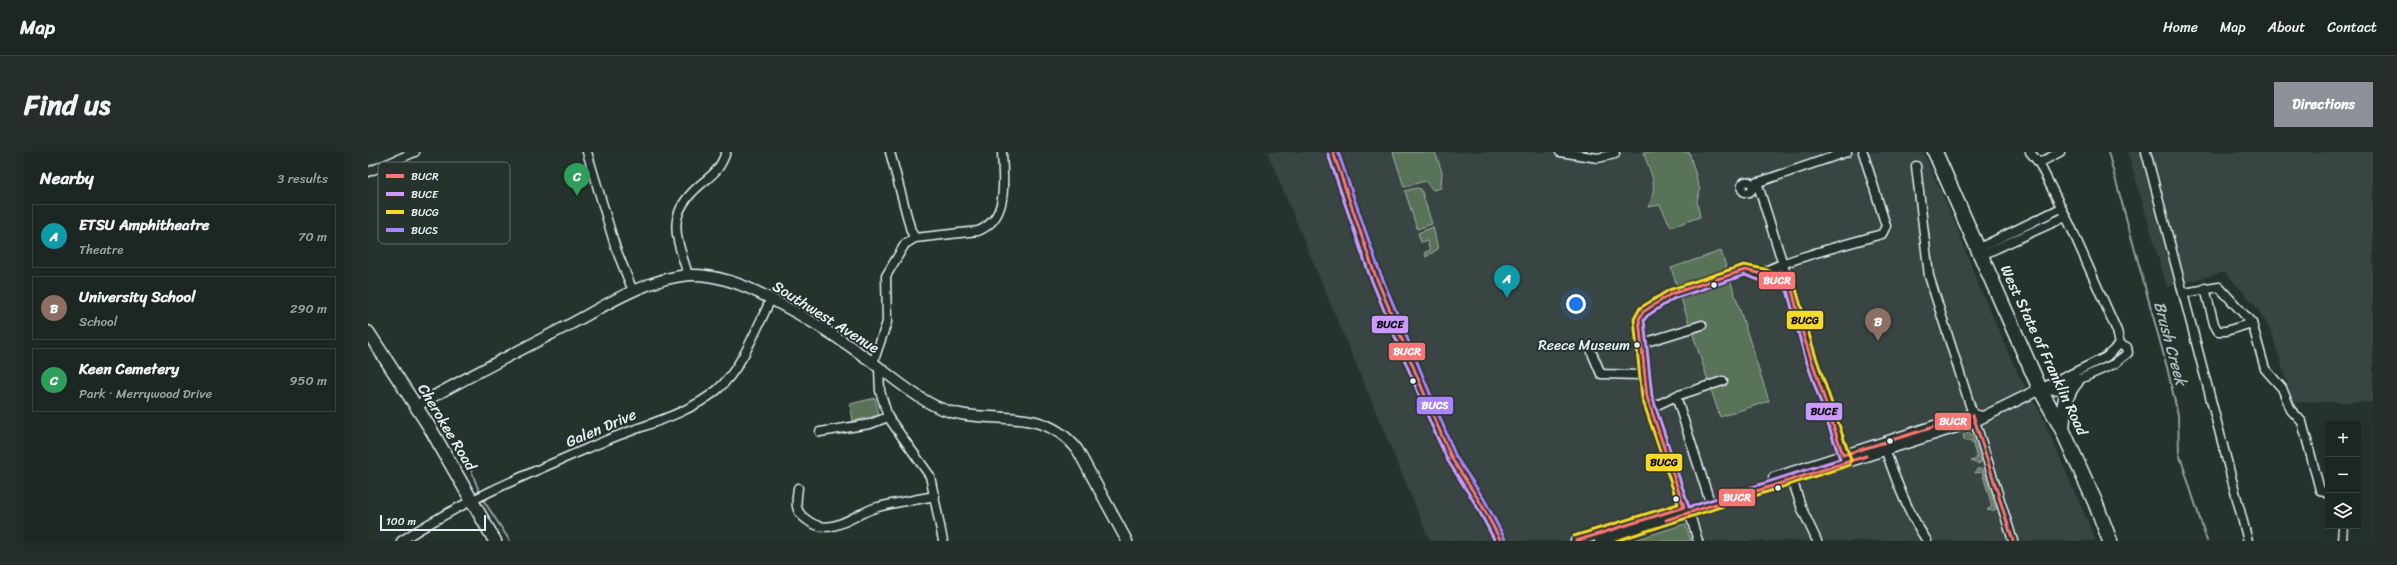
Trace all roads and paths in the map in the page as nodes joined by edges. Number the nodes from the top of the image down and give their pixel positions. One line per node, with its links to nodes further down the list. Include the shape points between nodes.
1 (415, 152): 16 (street)
2 (587, 152): 30 (street, via 614,242)
3 (726, 152): 27 (street, via 722,164 713,176 692,193 676,218 675,230)
4 (890, 152): 23 (street, via 911,231)
5 (1002, 152): 23 (street, via 1004,194 995,217 987,227 978,231)
6 (1333, 152): 66 (street, via 1374,272 1444,442)
7 (1847, 152): 25 (street, via 1752,183)
8 (1863, 152): 25 (street, via 1886,226 1885,230 1882,234)
9 (1935, 152): 24 (highway, West State of Franklin Road)
10 (2030, 152): 17 (street)
11 (2060, 152): 17 (street)
12 (2146, 152): 31 (street)
13 (1560, 153): 14 (street)
14 (1578, 153): 15 (street, via 1598,158)
15 (1615, 154)
16 (392, 162)
17 (2039, 163): 21 (street)
18 (1916, 166): 49 (street, via 1929,276)
19 (378, 168): 20 (street)
20 (368, 172)
21 (2061, 208): 22 (street); 24 (street)
22 (2065, 217): 24 (street); 37 (street, via 2117,330)
23 (916, 238): 40 (street, via 905,244 886,276 887,322)
24 (1980, 251): 44 (highway, West State of Franklin Road)
25 (1784, 264): 26 (street); 28 (street)
26 (1762, 274): 28 (street); 36 (street, via 1744,270 1664,298 1643,312 1639,319)
27 (688, 275): 30 (street, Southwest Avenue, via 663,280); 32 (street, Southwest Avenue, via 723,279)
28 (1790, 286): 53 (street)
29 (2205, 288): 31 (street); 33 (street, via 2223,289); 33 (street, via 2218,331)
30 (633, 291): 46 (street, Southwest Avenue)
31 (2184, 293): 75 (street)
32 (771, 299): 40 (street, Southwest Avenue, via 819,327); 59 (street, Galen Drive, via 727,380 707,397 688,408 608,440)
33 (2252, 324): 56 (street, via 2265,369 2282,388 2291,410 2302,422 2320,490)
34 (1702, 325): 36 (street)
35 (368, 332): 46 (main road, Cherokee Road)
36 (1640, 344): 41 (street)
37 (2117, 347): 39 (street, via 2118,356); 39 (street, via 2128,348 2127,355); 44 (street, via 2106,357)
38 (1592, 353): 41 (street, via 1600,374)
39 (2123, 357): 43 (street, via 2114,364)
40 (876, 366): 48 (street); 65 (street, Southwest Avenue, via 912,393 943,410 974,416 1035,421 1059,431 1077,449)
41 (1646, 377): 47 (street, via 1647,397)
42 (1723, 381): 45 (street)
43 (2076, 381): 44 (street, via 2055,390); 50 (highway, via 2069,388 2065,401)
44 (2040, 389): 49 (street); 50 (highway, West State of Franklin Road)
45 (1677, 400): 47 (street); 58 (street)
46 (416, 406): 59 (main road, Cherokee Road)
47 (1651, 408): 60 (street)
48 (888, 417): 51 (street, via 854,427); 57 (street, via 925,468)
49 (1977, 418): 52 (street); 53 (street); 73 (street)
50 (2062, 429): 74 (highway, West State of Franklin Road)
51 (820, 432)
52 (1885, 449): 53 (street); 72 (street, via 1902,499)
53 (1843, 455): 54 (street); 58 (street)
54 (1792, 479): 60 (street); 71 (street)
55 (798, 488): 57 (street, via 795,506 798,514 816,526 824,528 841,524 878,507)
56 (2326, 493)
57 (935, 496): 64 (street)
58 (1709, 499): 60 (street)
59 (473, 500): 62 (street, Galen Drive); 63 (main road, Cherokee Road)
60 (1686, 510): 67 (street); 68 (street); 69 (street); 70 (street)
61 (2343, 529): 76 (street)
62 (400, 541)
63 (495, 541)
64 (942, 541)
65 (1127, 541)
66 (1501, 541)
67 (1576, 541)
68 (1600, 541)
69 (1693, 541)
70 (1698, 541)
71 (1817, 541)
72 (1927, 541)
73 (2013, 541)
74 (2110, 541)
75 (2248, 541)
76 (2342, 541)

